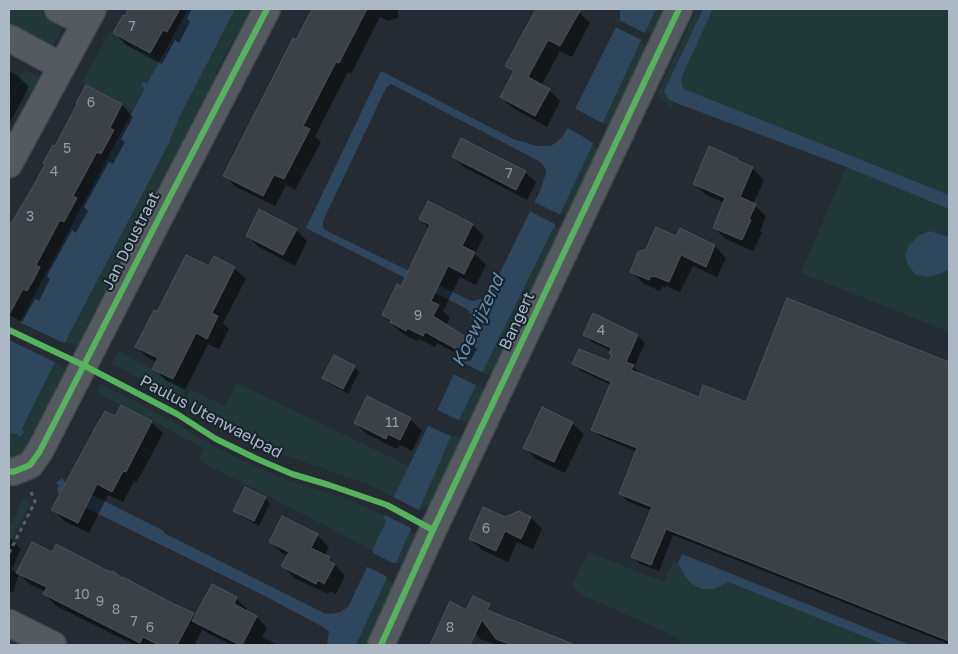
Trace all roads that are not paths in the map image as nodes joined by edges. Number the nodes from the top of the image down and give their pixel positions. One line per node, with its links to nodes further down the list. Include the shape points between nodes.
1 (58, 9): 4 (street)
2 (267, 9): 8 (street, Jan Doustraat, via 40,451 30,465)
3 (679, 9): 11 (street, Bangert)
4 (89, 16): 6 (street)
5 (9, 38): 6 (street)
6 (61, 66): 7 (street)
7 (9, 164)
8 (15, 469)
9 (9, 622): 10 (street)
10 (53, 645)
11 (381, 645)

